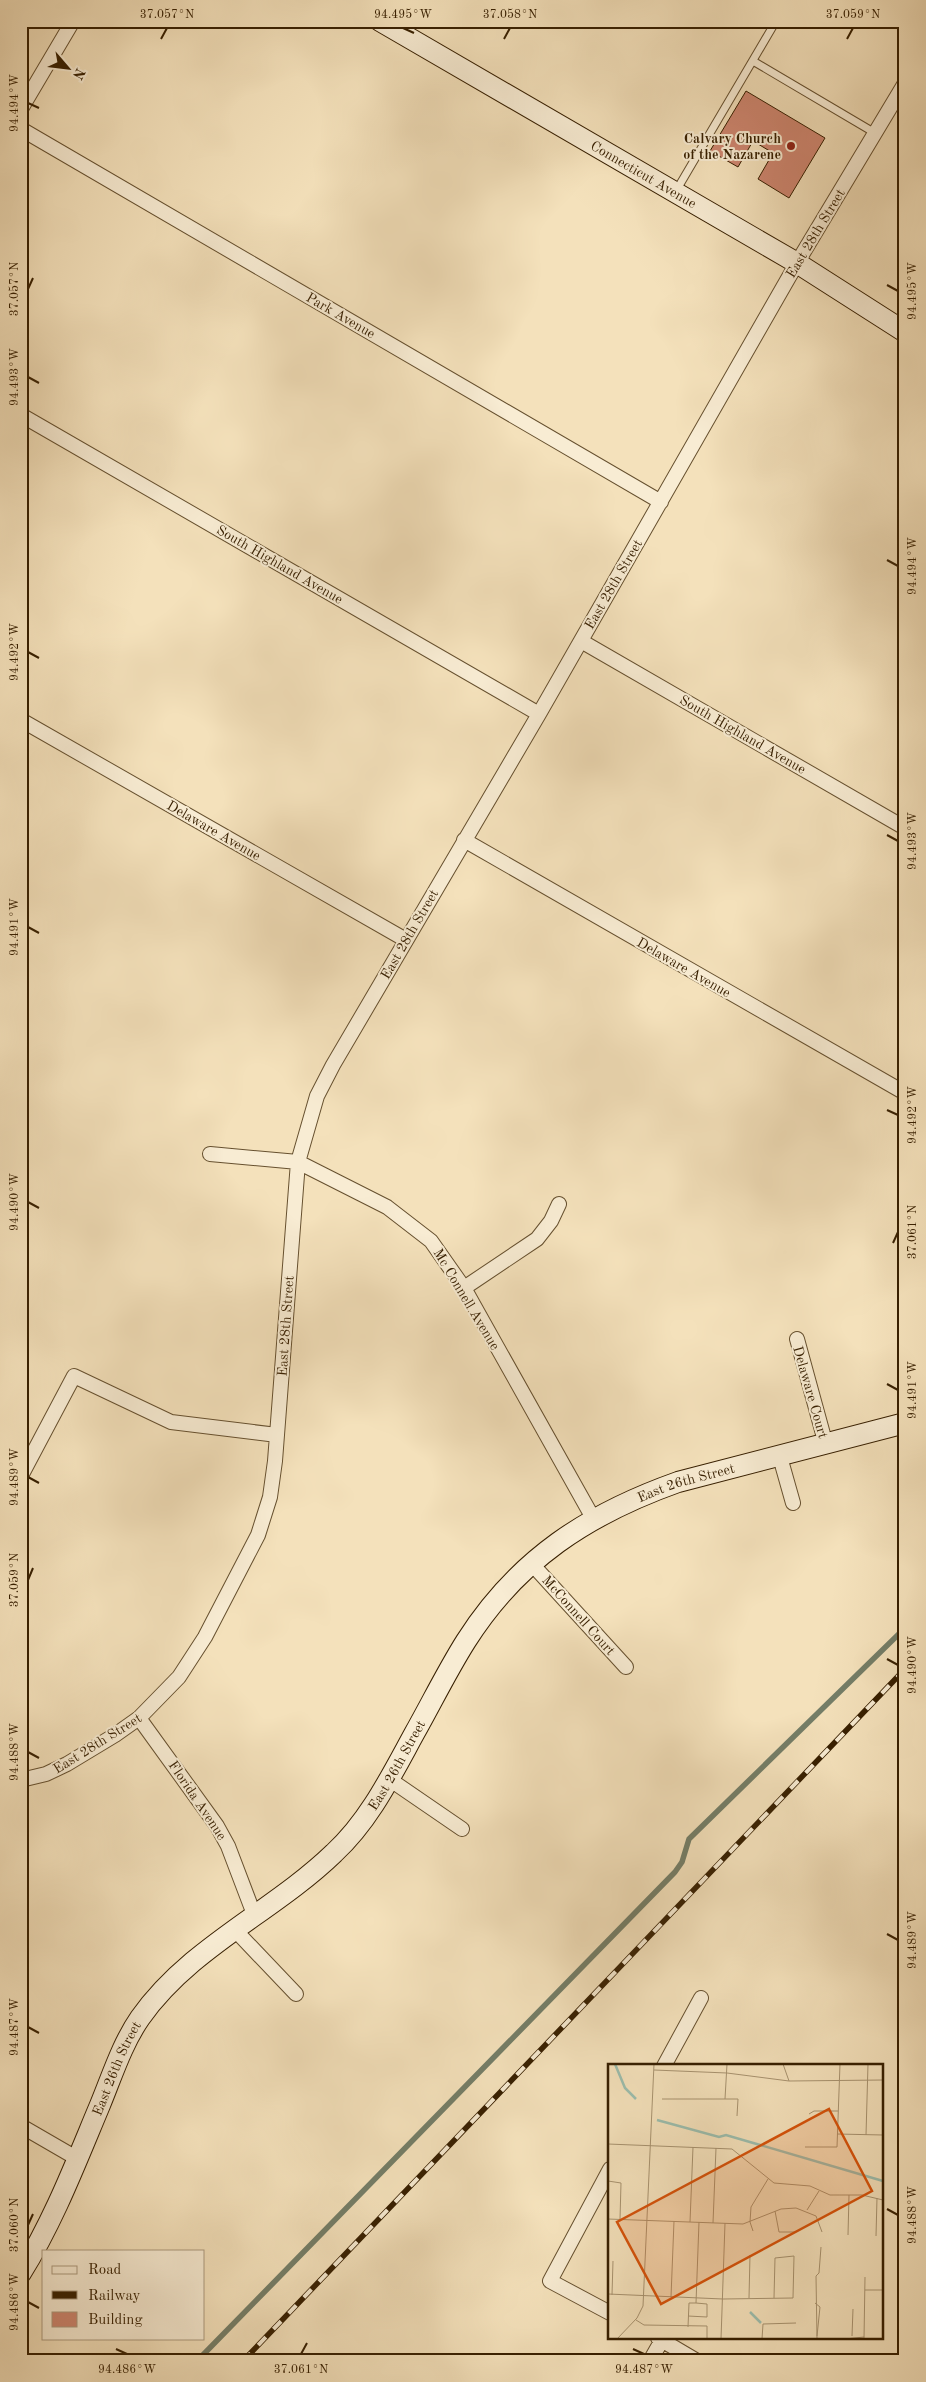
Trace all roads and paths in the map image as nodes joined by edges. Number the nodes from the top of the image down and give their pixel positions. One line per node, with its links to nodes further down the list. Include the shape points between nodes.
1 (73, 21): 6 (street)
2 (380, 21): 10 (street, Connecticut Avenue)
3 (776, 21): 4 (lane)
4 (753, 61): 9 (lane); 10 (lane)
5 (905, 83): 9 (street, East 28th Street)
6 (27, 84): 7 (street)
7 (21, 109)
8 (21, 129): 14 (street, Park Avenue)
9 (875, 133): 11 (street, East 28th Street)
10 (675, 193): 11 (street, Connecticut Avenue)
11 (797, 263): 12 (street, Connecticut Avenue); 14 (street, East 28th Street)
12 (905, 332)
13 (21, 415): 16 (street, South Highland Avenue)
14 (661, 502): 15 (street, East 28th Street)
15 (581, 641): 16 (street, East 28th Street); 18 (street, South Highland Avenue)
16 (539, 714): 19 (street, East 28th Street)
17 (21, 720): 20 (street, Delaware Avenue)
18 (905, 828)
19 (464, 840): 20 (street, East 28th Street); 21 (street, Delaware Avenue)
20 (406, 940): 23 (street, East 28th Street, via 317,1096)
21 (905, 1094)
22 (210, 1154): 23 (street, Mc Connell Avenue)
23 (298, 1162): 25 (street, Mc Connell Avenue, via 406,1219 431,1241); 28 (street, East 28th Street)
24 (559, 1204): 25 (street, via 537,1240)
25 (464, 1288): 33 (street, Mc Connell Avenue)
26 (797, 1339): 29 (street, Delaware Court)
27 (905, 1423): 29 (street, East 26th Street)
28 (277, 1435): 31 (street, via 171,1422 74,1376); 36 (street, East 28th Street, via 270,1496 245,1563 179,1677)
29 (826, 1445): 30 (street, East 26th Street)
30 (780, 1457): 32 (street); 33 (street, East 26th Street, via 678,1482)
31 (21, 1476)
32 (793, 1503)
33 (593, 1518): 34 (street, East 26th Street)
34 (531, 1563): 35 (street, McConnell Court); 37 (street, East 26th Street, via 497,1599 466,1641)
35 (626, 1667)
36 (139, 1718): 38 (street, East 28th Street, via 67,1764 46,1774); 40 (street, Florida Avenue, via 217,1826)
37 (389, 1779): 39 (street); 40 (street, East 26th Street, via 365,1818 335,1853)
38 (21, 1780)
39 (462, 1829)
40 (255, 1917): 41 (street, East 26th Street)
41 (235, 1930): 42 (street); 46 (street, East 26th Street, via 183,1969 138,2021 119,2058)
42 (296, 1994)
43 (701, 1998): 44 (street)
44 (665, 2064)
45 (21, 2126): 46 (street)
46 (78, 2159): 48 (street, East 26th Street, via 60,2203)
47 (608, 2173): 49 (street, via 550,2281)
48 (21, 2273)
49 (608, 2312)
50 (660, 2340): 52 (street)
51 (662, 2340): 53 (street)
52 (650, 2361)
53 (697, 2361)

